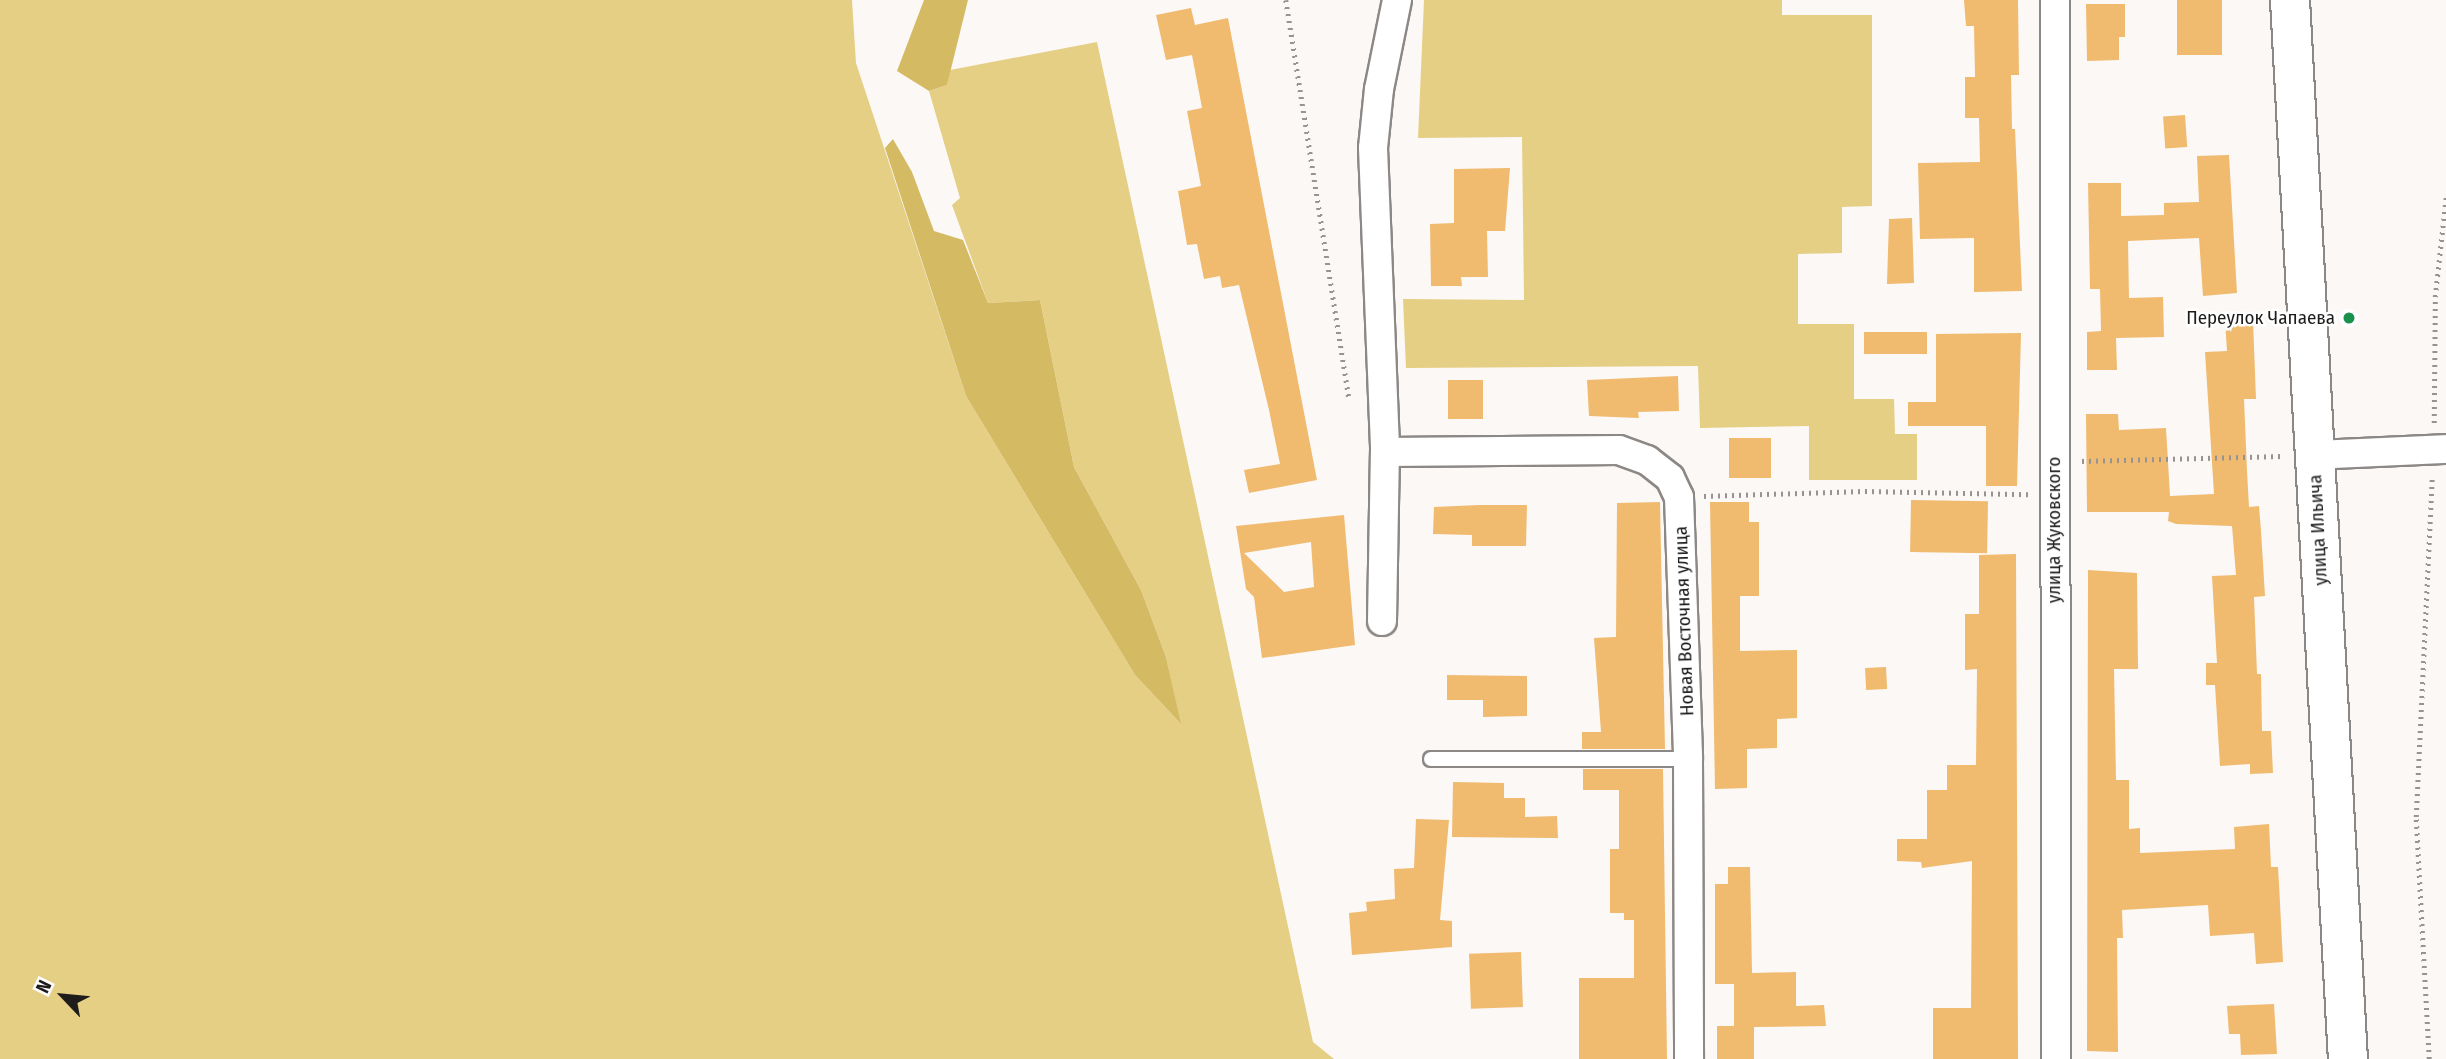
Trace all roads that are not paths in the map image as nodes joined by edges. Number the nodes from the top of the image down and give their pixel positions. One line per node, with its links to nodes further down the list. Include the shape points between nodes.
1 (1397, 0): 5 (street, via 1379,89 1373,148)
2 (2055, 0): 11 (street, улица Жуковского)
3 (2290, 0): 6 (main road, улица Ильича)
4 (2440, 449): 6 (street)
5 (1385, 452): 7 (street); 8 (street, Новая Восточная улица, via 1619,450 1647,460 1670,478 1679,497)
6 (2314, 455): 12 (main road, улица Ильича)
7 (1382, 621)
8 (1688, 759): 9 (lane); 10 (street, Новая Восточная улица)
9 (1430, 760)
10 (1689, 1059)
11 (2056, 1059)
12 (2348, 1059)

